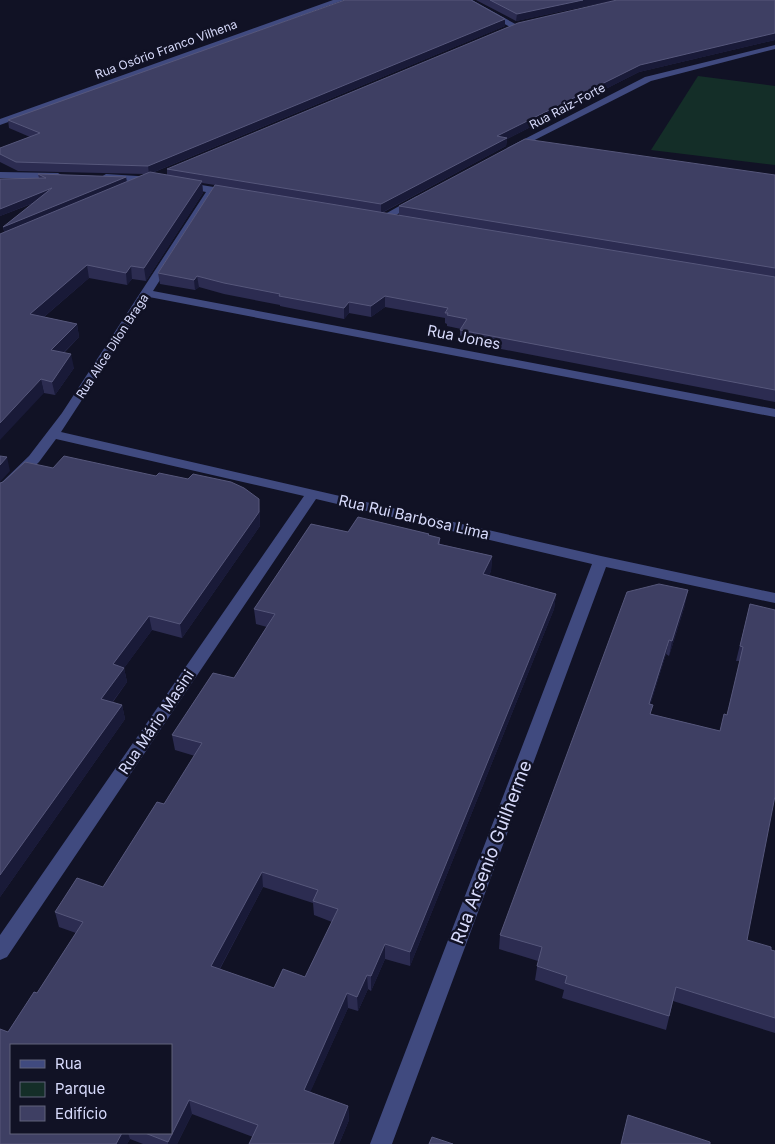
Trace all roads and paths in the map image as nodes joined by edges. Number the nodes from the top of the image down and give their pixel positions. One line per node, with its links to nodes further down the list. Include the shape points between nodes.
1 (340, 0): 5 (street, Rua Osório Franco Vilhena)
2 (466, 0): 3 (street)
3 (516, 27)
4 (775, 46): 6 (street, Rua Raiz-Forte, via 648,79)
5 (0, 122)
6 (526, 142): 7 (street); 8 (street, Rua Raiz-Forte)
7 (545, 144)
8 (500, 155)
9 (0, 175): 10 (street)
10 (73, 176)
11 (92, 177): 12 (street)
12 (153, 177): 13 (street); 14 (street)
13 (122, 190)
14 (212, 190): 15 (street); 18 (street, Rua Alice Dilon Braga)
15 (241, 194)
16 (422, 196): 17 (street, via 378,217)
17 (403, 221)
18 (146, 294): 19 (street, Rua Jones); 20 (street, Rua Alice Dilon Braga)
19 (775, 413)
20 (52, 434): 21 (street, Rua Alice Dilon Braga, via 34,458); 22 (street, Rua Rui Barbosa Lima)
21 (0, 492)
22 (312, 493): 23 (street, Rua Rui Barbosa Lima); 25 (street, Rua Mário Masini)
23 (601, 561): 24 (street, Rua Rui Barbosa Lima); 26 (street, Rua Arsenio Guilherme)
24 (775, 598)
25 (0, 951)
26 (381, 1144)

